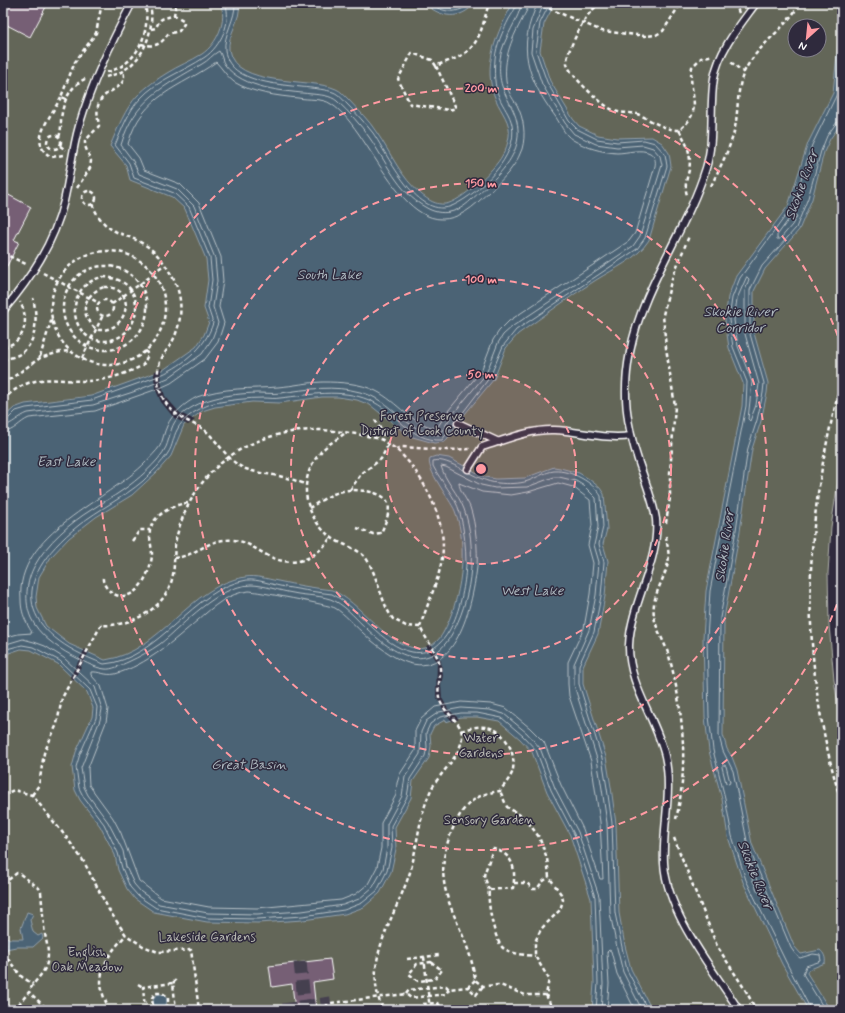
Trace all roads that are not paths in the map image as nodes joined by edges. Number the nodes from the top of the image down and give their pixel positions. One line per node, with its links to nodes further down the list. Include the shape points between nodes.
1 (132, 3): 3 (lane, via 97,75 79,127 64,199 52,238 36,270)
2 (756, 3): 5 (lane, via 718,64 713,88 710,151 706,168 636,327 625,387)
3 (3, 311)
4 (458, 423): 6 (lane)
5 (631, 436): 6 (lane, via 611,437 553,430); 8 (lane, via 653,505 656,534 632,621 629,648 640,695 660,739 668,775 664,846 666,884 679,917)
6 (499, 442): 7 (lane, via 482,447)
7 (468, 469)
8 (739, 1010)

